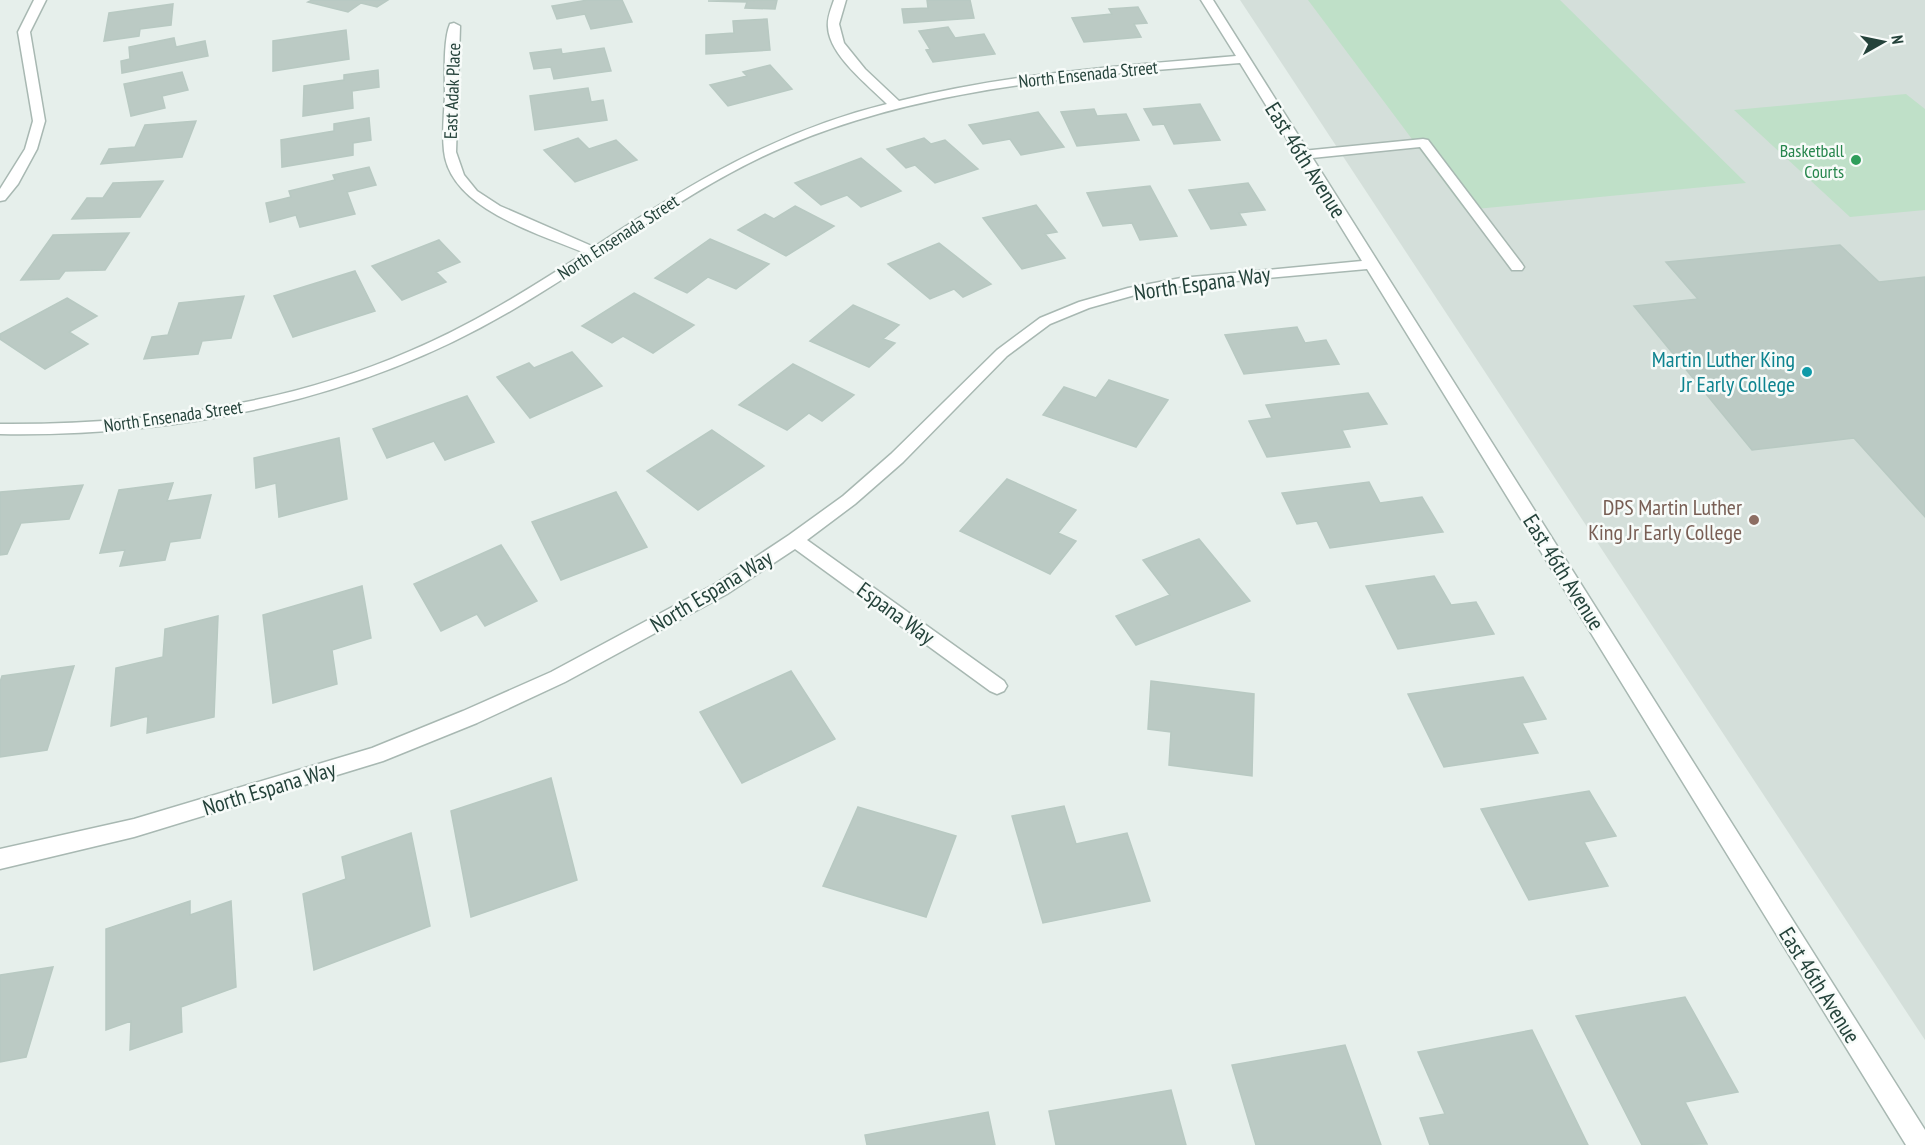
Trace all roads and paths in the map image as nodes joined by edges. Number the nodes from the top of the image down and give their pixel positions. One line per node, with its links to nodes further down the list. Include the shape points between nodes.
1 (40, 0): 8 (street, via 24,32 39,121 30,149)
2 (840, 0): 6 (street, via 834,31 841,47)
3 (1207, 0): 5 (street, East 46th Avenue)
4 (454, 26): 9 (street, East Adak Place, via 450,152 458,175 472,194 495,209)
5 (1243, 59): 6 (street, North Ensenada Street, via 996,83); 7 (street, East 46th Avenue)
6 (896, 105): 9 (street, North Ensenada Street, via 818,128 761,152 650,214)
7 (1302, 155): 10 (street, East 46th Avenue); 11 (street, via 1423,143)
8 (0, 197)
9 (596, 252): 12 (street, North Ensenada Street, via 526,296 428,348 320,388 233,408 116,426 47,431)
10 (1371, 264): 13 (street, North Espana Way, via 1181,282 1084,305 1045,321 1002,353 897,458); 16 (street, East 46th Avenue)
11 (1517, 267)
12 (0, 429)
13 (795, 540): 14 (street, Espana Way); 15 (street, North Espana Way, via 721,589 558,677 376,755 134,828)
14 (997, 687)
15 (0, 859)
16 (1920, 1145)

